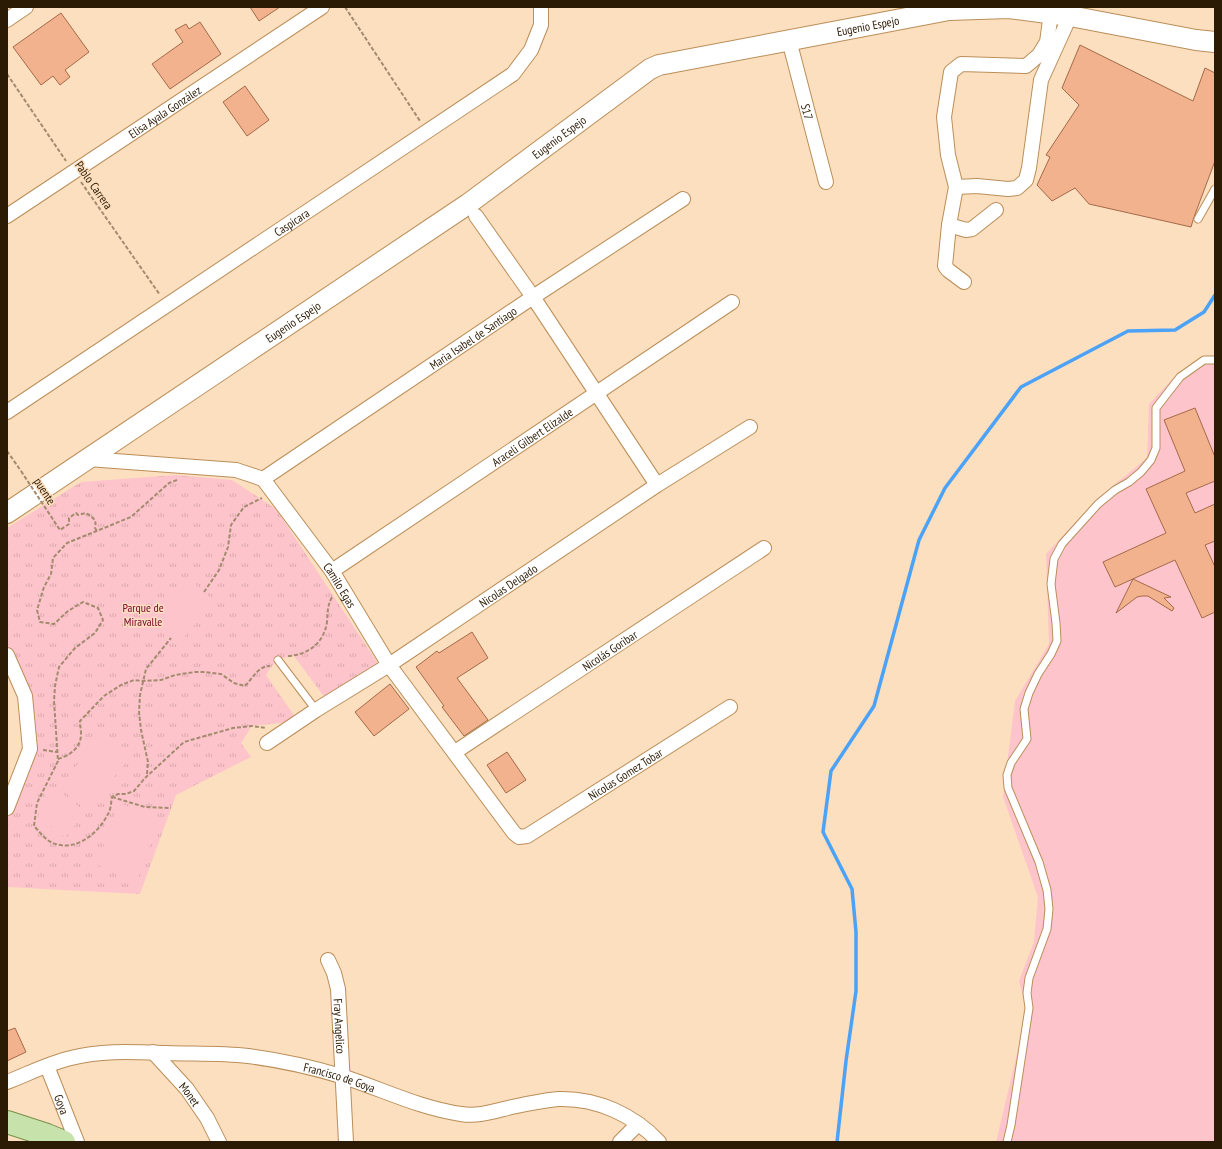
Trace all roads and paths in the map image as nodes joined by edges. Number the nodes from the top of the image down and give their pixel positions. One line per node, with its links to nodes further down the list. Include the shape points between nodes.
1 (26, 7): 8 (street)
2 (322, 7): 16 (street, Elisa Ayala González)
3 (345, 7): 15 (path)
4 (541, 7): 15 (street, Caspicara, via 541,25 531,50 513,74)
5 (1002, 7): 6 (street, Eugenio Espejo); 9 (street, Eugenio Espejo, via 949,10)
6 (1028, 9): 7 (street, Eugenio Espejo)
7 (1060, 14): 10 (street, Eugenio Espejo); 12 (street, via 1039,55); 14 (street)
8 (7, 20)
9 (789, 40): 17 (street, S17); 35 (street, Eugenio Espejo, via 659,65 650,69 468,204)
10 (1206, 41): 11 (street, Eugenio Espejo)
11 (1215, 47)
12 (1026, 66): 14 (street); 18 (street, via 961,64 951,72 944,117 948,156)
13 (7, 74): 16 (path, Pablo Carrera)
14 (1041, 80): 18 (street, via 1026,180 1017,188 1008,189)
15 (427, 131): 29 (street, Caspicara)
16 (74, 172): 22 (street, Elisa Ayala González); 29 (path, Pablo Carrera)
17 (826, 182)
18 (956, 187): 25 (street)
19 (1215, 189): 24 (lane)
20 (683, 199): 27 (street, Maria Isabel de Santiago)
21 (996, 210): 25 (street, via 966,230)
22 (7, 216)
23 (476, 216): 27 (street)
24 (1198, 219)
25 (949, 225): 26 (street, via 945,266)
26 (964, 282)
27 (533, 297): 31 (street); 37 (street, Maria Isabel de Santiago)
28 (732, 302): 31 (street, Araceli Gilbert Elizalde)
29 (167, 305): 32 (street, Caspicara)
30 (1215, 360): 76 (lane, via 1204,360 1180,377 1156,408 1156,448 1151,460 1129,482 1098,504 1062,544 1054,559 1051,584 1057,641 1029,693 1024,708 1027,739 1011,763 1007,775 1008,788 1039,862 1049,909 1047,928 1029,978 1029,1008)
31 (596, 393): 38 (street); 43 (street, Araceli Gilbert Elizalde)
32 (7, 412)
33 (750, 427): 38 (street, Nicolas Delgado)
34 (7, 451): 41 (path, puente, bridge, via 60,530 69,524 69,518 76,513 86,513 94,518)
35 (88, 459): 36 (street); 40 (street, Eugenio Espejo)
36 (192, 466): 37 (street, via 236,470); 41 (path, via 187,476 169,483 131,517)
37 (263, 479): 39 (street, Camilo Egas)
38 (657, 485): 49 (street, Nicolas Delgado)
39 (274, 492): 43 (street, Camilo Egas); 44 (path, via 244,507 231,525 228,547 219,570)
40 (7, 513)
41 (97, 531): 56 (path, via 67,543 53,558 51,574 37,610 40,622 54,624 83,602 98,608 103,620 96,634 75,648 59,668 54,701)
42 (764, 548): 55 (street, Nicolás Goribar)
43 (332, 571): 49 (street, Camilo Egas)
44 (204, 592)
45 (333, 595): 48 (path, via 328,606 324,633 317,644 307,652)
46 (171, 638): 50 (path, via 146,669)
47 (7, 655): 59 (street, via 25,696 30,749)
48 (278, 660): 50 (path, via 271,666 258,670 245,686 234,683 221,674 205,672); 52 (lane)
49 (389, 665): 52 (street, Nicolas Delgado); 55 (street, Camilo Egas)
50 (143, 681): 56 (path, via 134,680 121,685 104,696 80,721 81,736 75,751); 57 (path, via 139,712 148,762)
51 (730, 707): 61 (street, Nicolas Gomez Tobar, via 527,836)
52 (316, 710): 53 (street, Nicolas Delgado)
53 (285, 731): 54 (street, Nicolas Delgado); 57 (path, via 252,726 233,728 184,742)
54 (267, 743)
55 (455, 752): 61 (street, Camilo Egas)
56 (58, 759): 58 (path, via 37,803 34,826 49,841 64,846 83,842 97,831 109,812)
57 (146, 776): 58 (path, via 134,791)
58 (112, 797): 60 (path, via 145,807)
59 (7, 808)
60 (171, 808)
61 (519, 837)
62 (328, 960): 65 (street, Fray Angelico, via 338,988)
63 (153, 1052): 64 (street, Francisco de Goya, via 92,1054); 65 (street, Francisco de Goya, via 247,1056 294,1064); 72 (street, Monet, via 186,1089 207,1118)
64 (47, 1066): 66 (street, Francisco de Goya); 71 (street, Goya)
65 (342, 1077): 69 (street, Francisco de Goya, via 441,1111 464,1115 478,1115 558,1099 580,1100 619,1112); 73 (street, Fray Angelico)
66 (7, 1082)
67 (7, 1110): 70 (main road)
68 (7, 1122): 70 (main road)
69 (638, 1124): 74 (street); 75 (street, Francisco de Goya)
70 (56, 1138)
71 (77, 1142)
72 (219, 1142)
73 (346, 1142)
74 (620, 1142)
75 (659, 1142)
76 (1007, 1142)

